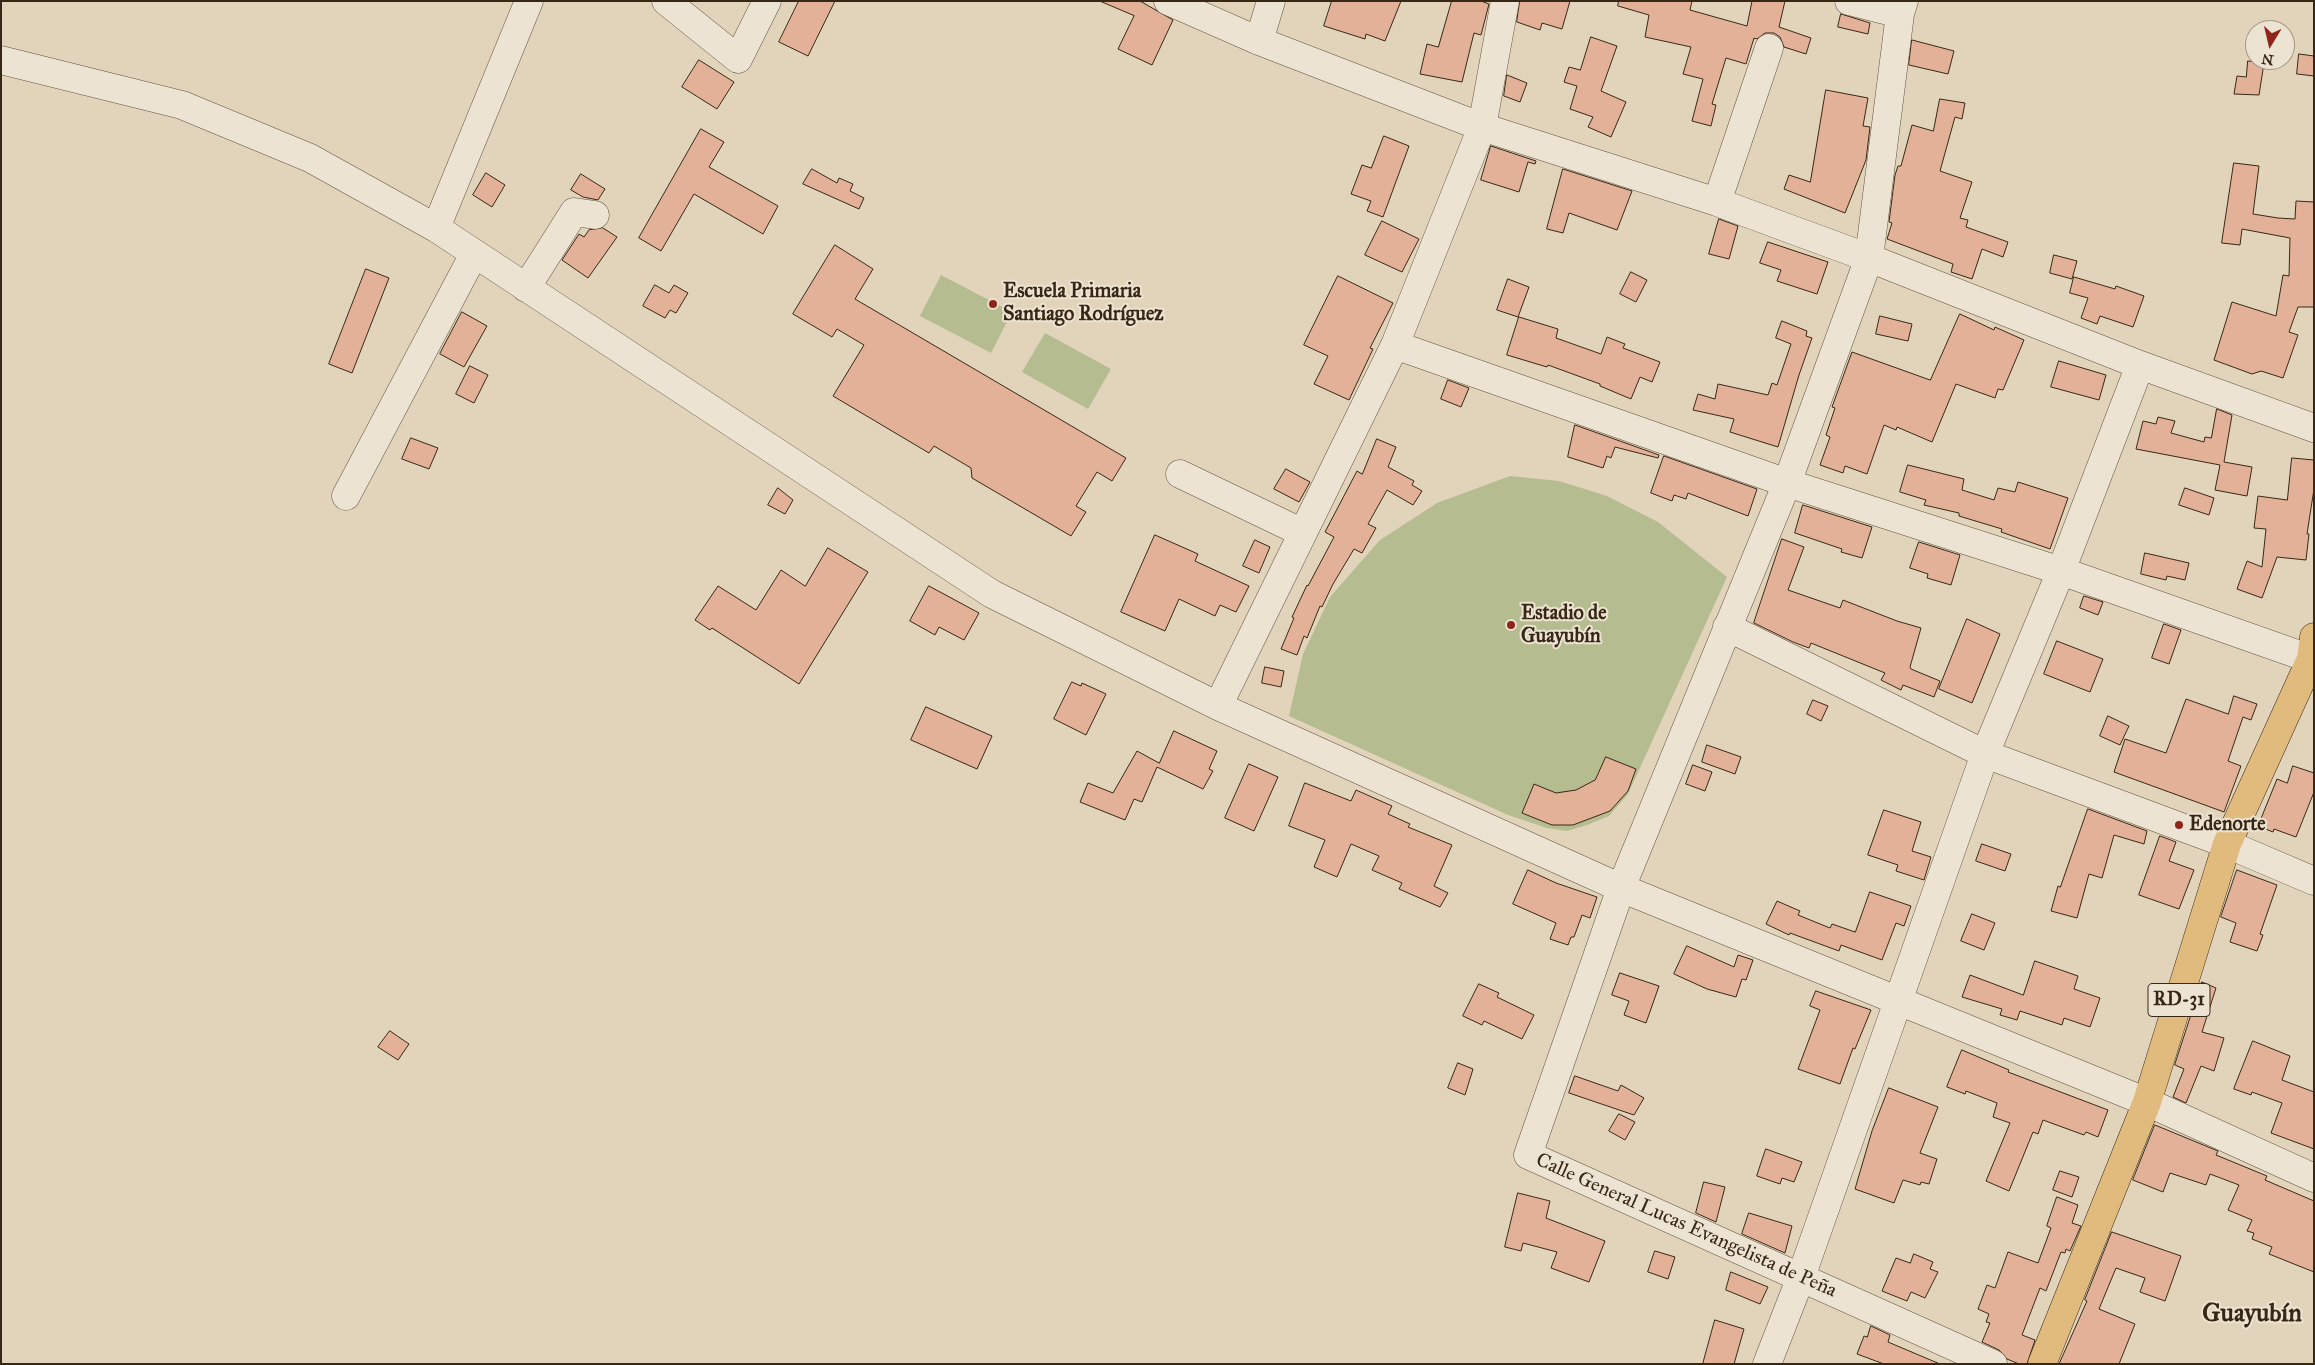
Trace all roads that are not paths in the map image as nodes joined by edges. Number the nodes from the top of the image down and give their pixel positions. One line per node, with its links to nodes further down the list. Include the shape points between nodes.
1 (528, 1): 15 (street)
2 (666, 1): 3 (street, via 738,60)
3 (767, 1)
4 (1168, 1): 9 (street)
5 (1272, 1): 9 (street)
6 (1505, 1): 12 (street)
7 (1849, 1): 8 (street)
8 (1902, 8): 17 (street)
9 (1259, 41): 12 (street)
10 (1769, 48): 13 (street)
11 (1, 60): 15 (street, via 182,105 310,158)
12 (1482, 127): 13 (street); 19 (street)
13 (1717, 202): 17 (street)
14 (595, 215): 18 (street, via 574,212)
15 (436, 228): 16 (street)
16 (474, 254): 18 (street); 24 (street)
17 (1869, 258): 20 (street); 23 (street)
18 (526, 288): 29 (street, via 992,594)
19 (1395, 345): 23 (street); 25 (street)
20 (2140, 365): 21 (street); 26 (street)
21 (2314, 428)
22 (1180, 474): 25 (street)
23 (1787, 483): 26 (street); 27 (street)
24 (346, 496)
25 (1302, 533): 29 (street)
26 (2060, 571): 28 (street); 30 (street)
27 (1727, 627): 30 (street); 33 (street)
28 (2313, 652): 31 (main road, RD-31)
29 (1218, 706): 33 (street)
30 (1985, 754): 31 (street); 34 (street)
31 (2227, 844): 32 (street); 35 (main road, RD-31)
32 (2314, 881)
33 (1621, 888): 34 (street); 37 (street, Calle General Lucas Evangelista de Peña, via 1528,1155)
34 (1897, 1002): 35 (street); 37 (street)
35 (2147, 1102): 36 (street); 40 (main road, RD-31)
36 (2314, 1178)
37 (1801, 1277): 38 (street); 39 (street, Calle General Lucas Evangelista de Peña)
38 (1768, 1364)
39 (1993, 1364)
40 (2042, 1364)

